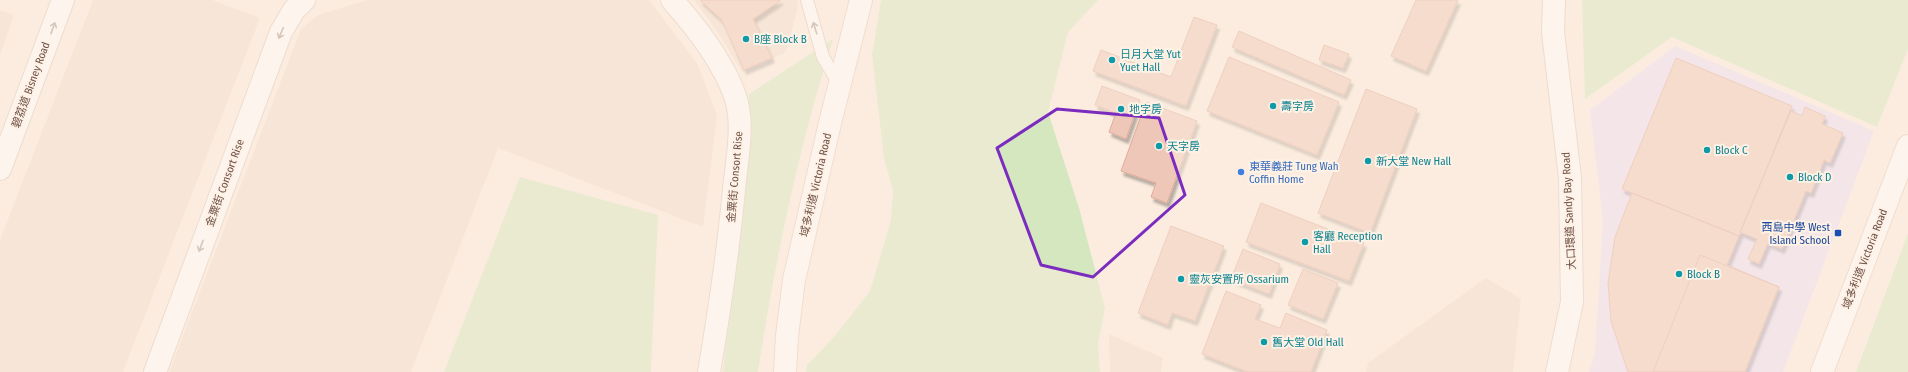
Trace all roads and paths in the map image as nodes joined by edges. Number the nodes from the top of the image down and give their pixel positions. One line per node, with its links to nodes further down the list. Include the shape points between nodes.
1 (63, 0): 9 (street, 碧荔道 Bisney Road, one-way to 1)
2 (301, 0): 10 (street, 金粟街 Consort Rise, one-way to 10, via 281,32)
3 (672, 0): 11 (street, 金粟街 Consort Rise, via 719,63 735,96 739,116 740,137 728,248)
4 (807, 0): 7 (lane, one-way to 4, via 823,57)
5 (861, 0): 7 (street, 域多利道 Victoria Road)
6 (1554, 0): 13 (street, 大口環道 Sandy Bay Road, via 1553,32 1570,178 1572,302)
7 (841, 78): 12 (street, 域多利道 Victoria Road, via 794,280 786,336)
8 (1908, 146): 14 (street, 域多利道 Victoria Road)
9 (0, 169)
10 (155, 372)
11 (709, 372)
12 (785, 372)
13 (1556, 372)
14 (1822, 372)

